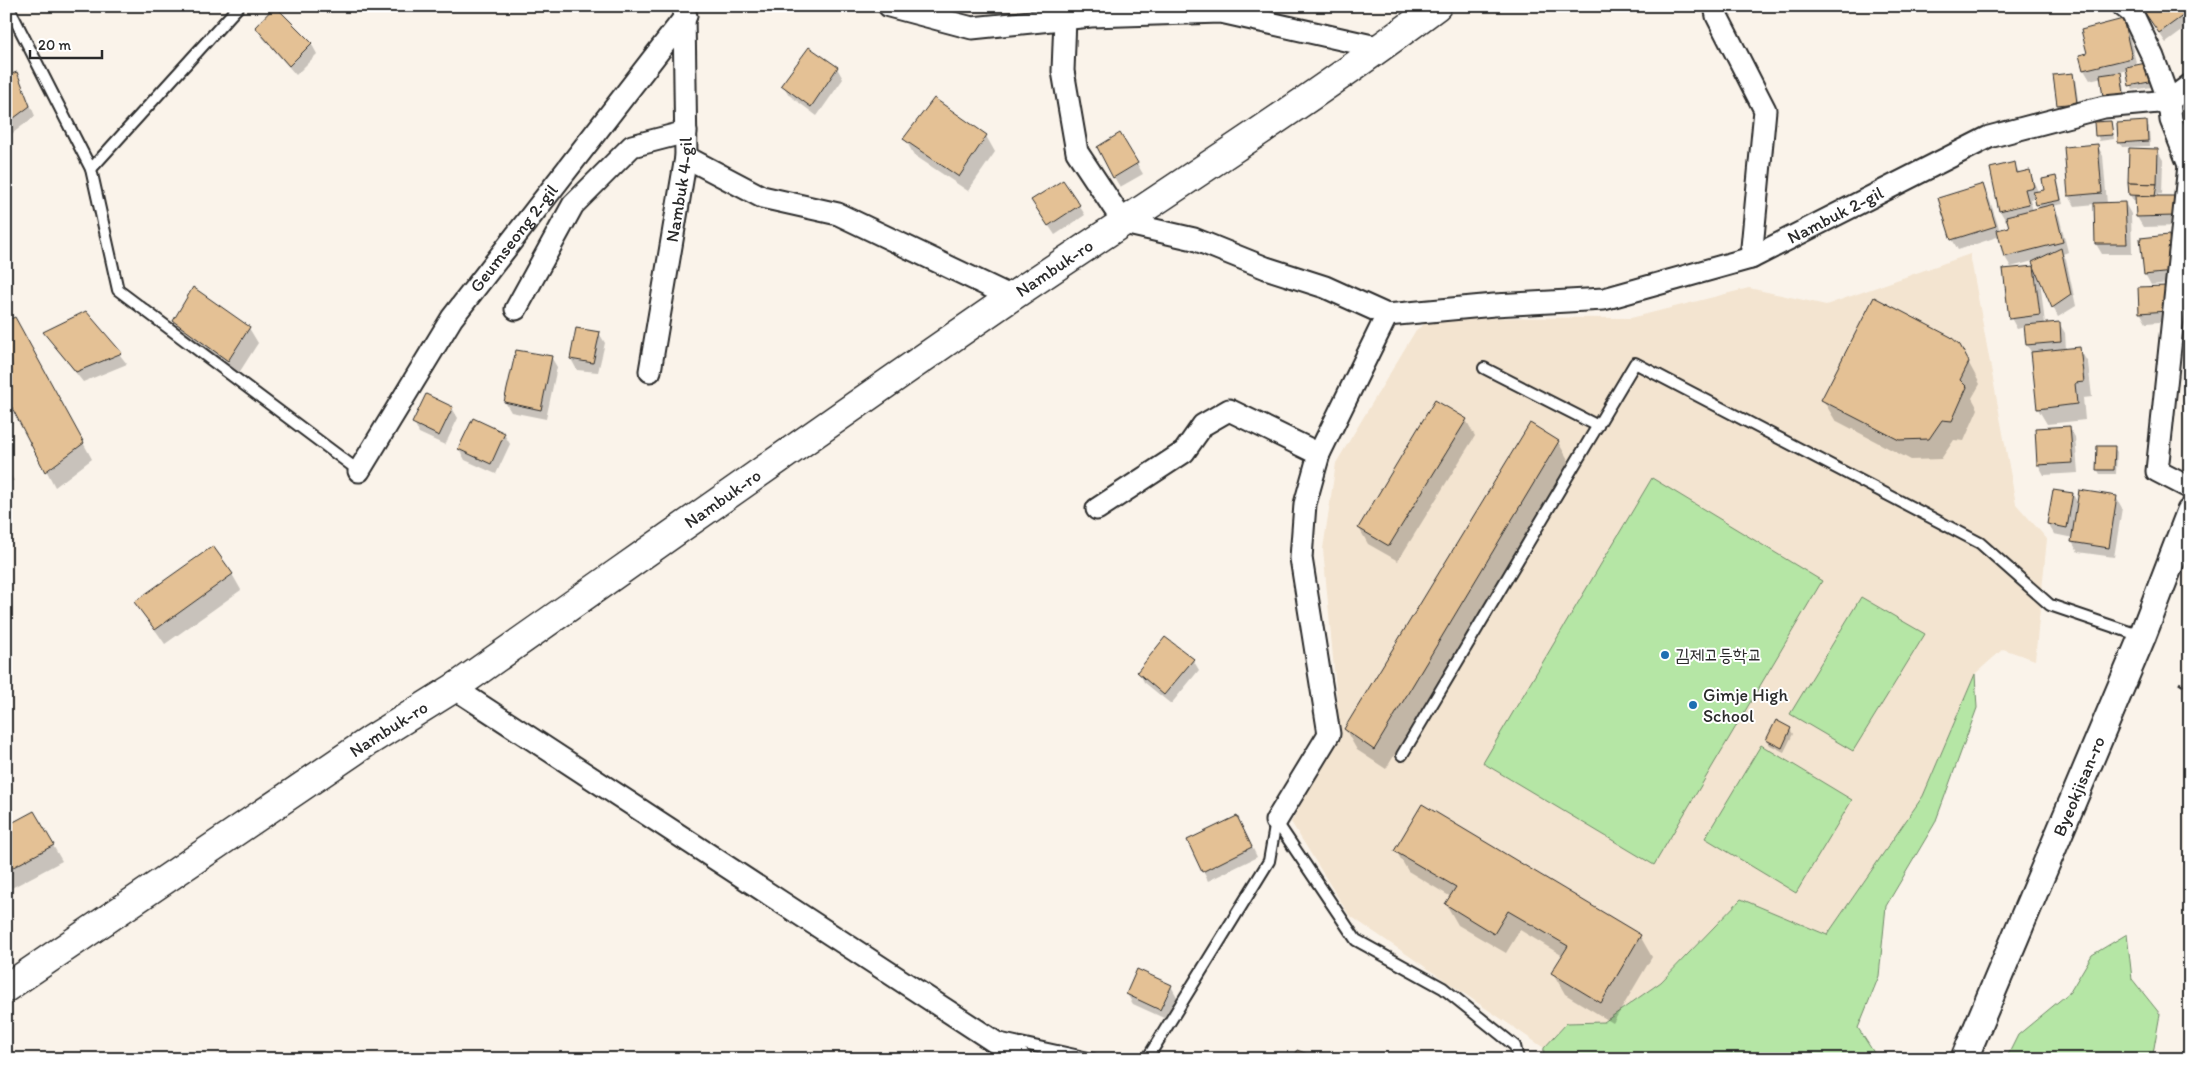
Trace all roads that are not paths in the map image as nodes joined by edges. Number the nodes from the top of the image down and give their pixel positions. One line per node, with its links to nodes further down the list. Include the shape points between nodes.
1 (8, 6): 15 (lane)
2 (239, 6): 15 (lane)
3 (889, 6): 9 (street, via 972,28)
4 (1437, 6): 10 (main road, Nambuk-ro)
5 (1715, 6): 17 (street, via 1764,110)
6 (2123, 6): 12 (street, via 2132,13)
7 (684, 11): 13 (street, Nambuk 4-gil); 25 (street, Geumseong 2-gil, via 452,318)
8 (1091, 11): 9 (street); 10 (street, via 1221,12)
9 (1065, 18): 16 (street, via 1063,71 1077,152)
10 (1381, 48): 16 (main road, Nambuk-ro)
11 (2190, 85): 12 (street)
12 (2169, 101): 17 (street, Nambuk 2-gil, via 2104,107 1989,137); 26 (street, via 2171,120 2189,165 2157,471)
13 (686, 132): 14 (street, Nambuk 4-gil); 19 (street, via 632,146 573,205)
14 (686, 158): 18 (street, via 762,197 838,214); 22 (street, Nambuk 4-gil)
15 (90, 169): 25 (lane, via 118,290)
16 (1124, 224): 18 (main road, Nambuk-ro); 20 (street, via 1194,239 1325,287)
17 (1751, 258): 20 (street, Nambuk 2-gil, via 1604,298 1494,304)
18 (1012, 297): 30 (main road, Nambuk-ro)
19 (516, 309)
20 (1386, 315): 24 (street)
21 (1484, 368): 23 (lane)
22 (650, 371)
23 (1598, 426): 29 (lane, via 1636,363 1980,544 2050,605); 31 (lane)
24 (1319, 454): 27 (street, via 1229,410 1203,425 1184,452); 32 (street, via 1305,504 1301,558 1329,734)
25 (359, 471)
26 (2190, 488)
27 (1097, 509)
28 (2190, 512): 29 (street, Byeokjisan-ro)
29 (2142, 637): 39 (street, Byeokjisan-ro)
30 (454, 688): 33 (main road, Nambuk-ro, via 369,741); 34 (street)
31 (1402, 754)
32 (1276, 821): 37 (lane, via 1269,861); 38 (lane, via 1356,940 1443,988 1515,1046)
33 (6, 988)
34 (989, 1036): 35 (street); 36 (lane)
35 (1021, 1059)
36 (1093, 1059)
37 (1147, 1059)
38 (1518, 1059)
39 (1964, 1059)

